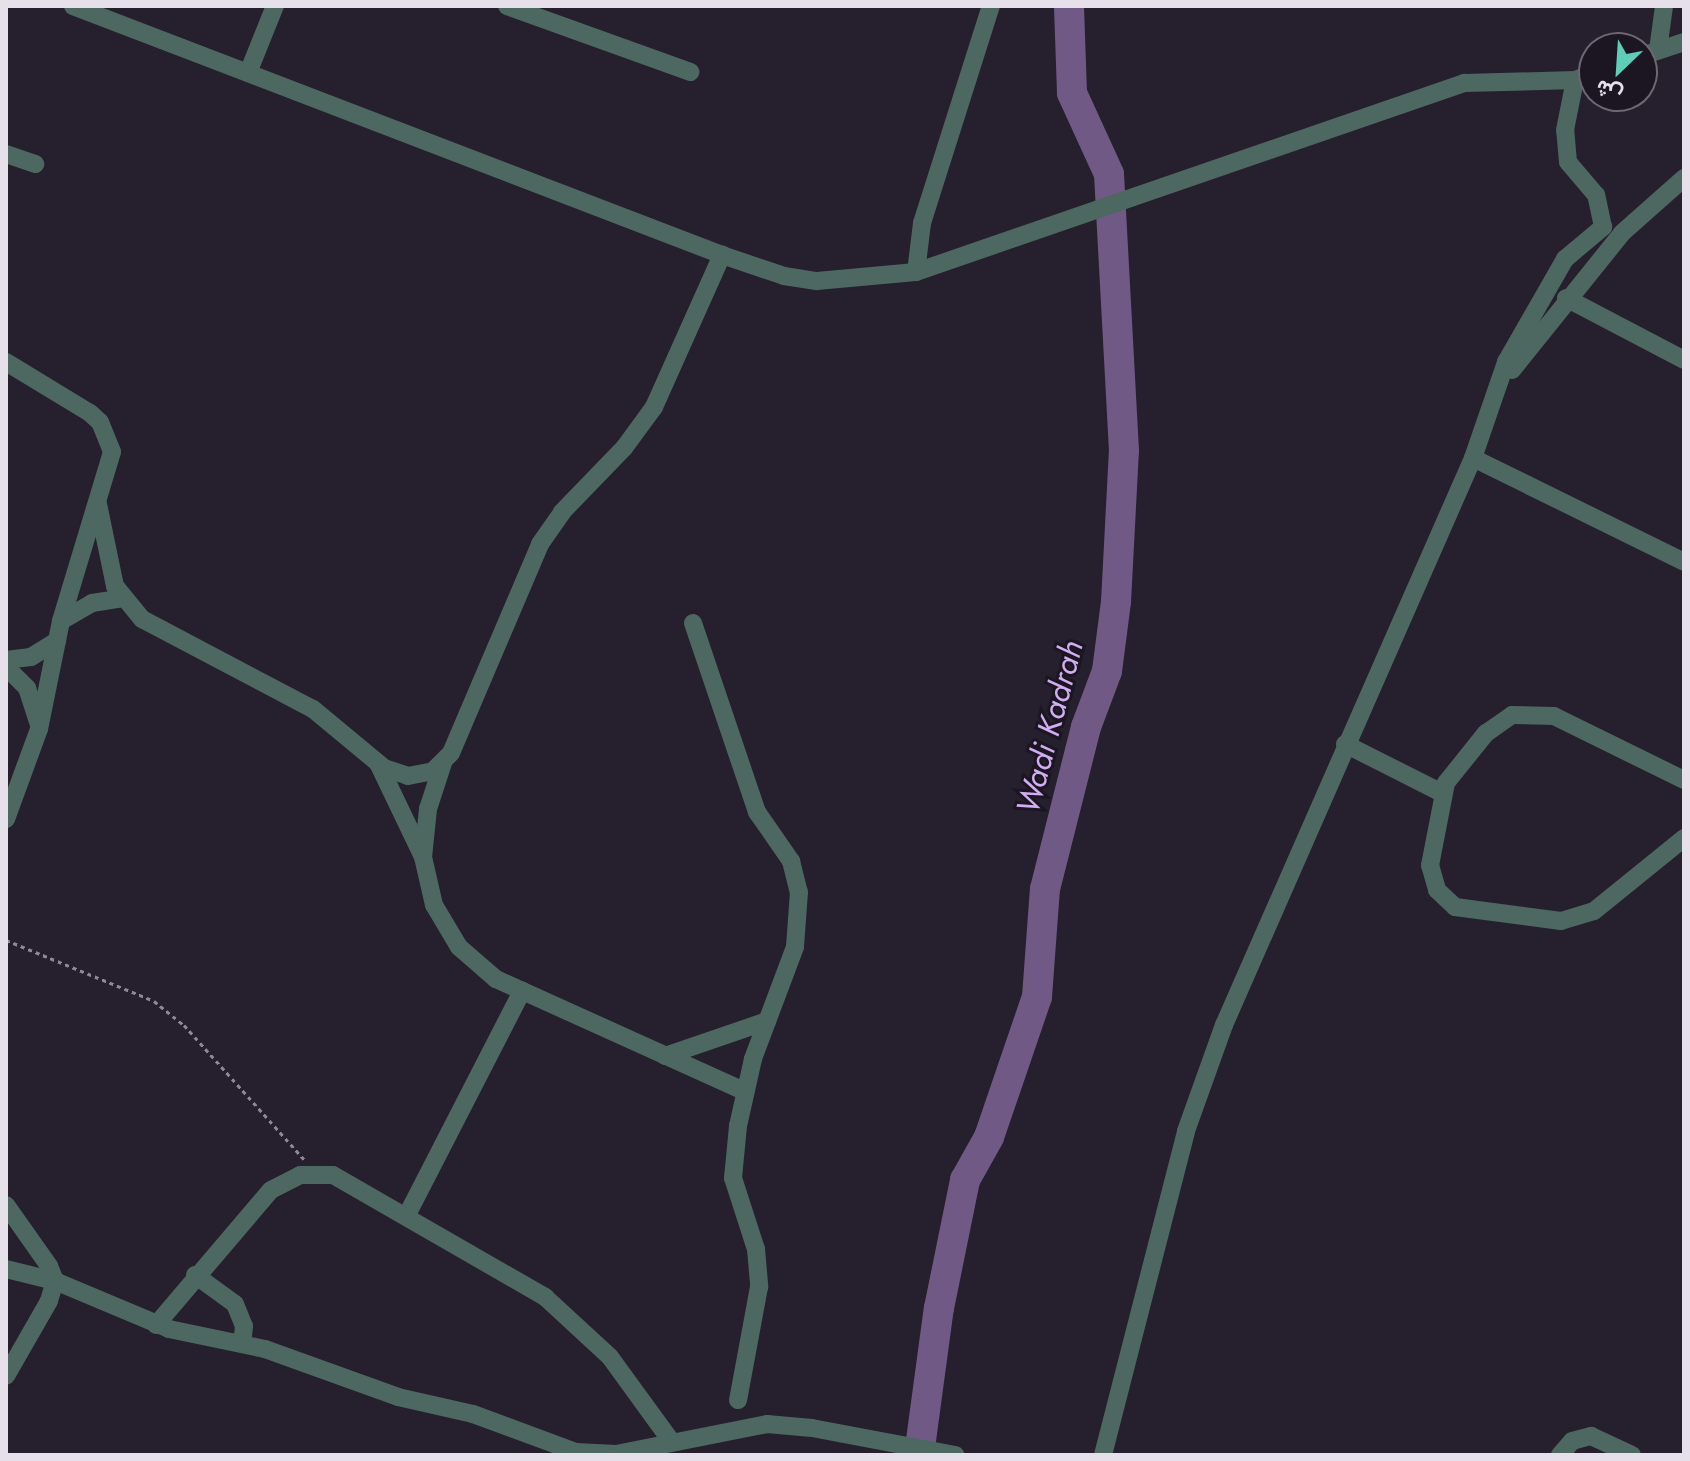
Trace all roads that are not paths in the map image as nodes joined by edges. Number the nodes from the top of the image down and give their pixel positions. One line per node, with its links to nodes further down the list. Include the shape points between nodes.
1 (73, 6): 10 (street)
2 (275, 6): 10 (street)
3 (507, 6): 9 (street)
4 (991, 6): 17 (street, via 922,223)
5 (1664, 6): 6 (street)
6 (1656, 32)
7 (1684, 42): 8 (street)
8 (1658, 50)
9 (690, 72)
10 (248, 73): 16 (street)
11 (1578, 79): 12 (street)
12 (1575, 80): 17 (street, via 1464,83); 21 (street, via 1565,130 1568,162 1596,195 1603,227 1565,259 1506,362)
13 (6, 154): 14 (street)
14 (35, 164)
15 (1684, 178): 18 (street, via 1622,233)
16 (722, 255): 17 (street, via 817,281); 34 (street, via 654,407 540,544)
17 (916, 272)
18 (1566, 298): 19 (street); 21 (street)
19 (1684, 360)
20 (6, 362): 23 (street, via 100,422 112,452)
21 (1498, 389): 22 (street)
22 (1473, 458): 24 (street); 32 (street)
23 (98, 504): 25 (street, via 111,572); 26 (street)
24 (1684, 562)
25 (122, 598): 26 (street, via 92,603); 33 (street, via 154,626 325,716)
26 (61, 621): 28 (street)
27 (693, 623): 41 (street, via 757,812 791,861 799,892 795,947)
28 (57, 641): 29 (street, via 31,657); 31 (street)
29 (6, 660)
30 (6, 667): 31 (street, via 27,688)
31 (39, 729): 37 (street)
32 (1345, 744): 36 (street); 55 (street, via 1224,1025 1186,1131)
33 (378, 763): 34 (street, via 408,776); 39 (street)
34 (443, 763): 39 (street, via 428,809)
35 (1684, 780): 36 (street, via 1554,716 1533,712 1493,725)
36 (1442, 793): 38 (street, via 1432,877 1445,900 1467,912 1544,921 1578,918 1608,902)
37 (8, 809)
38 (1684, 838)
39 (423, 857): 40 (street, via 434,905 459,947 496,979)
40 (522, 991): 42 (street); 45 (street)
41 (767, 1021): 42 (street); 43 (street)
42 (665, 1056): 43 (street)
43 (744, 1091): 52 (street, via 733,1178 756,1249 759,1287)
44 (7, 1209): 48 (street)
45 (408, 1213): 47 (street, via 349,1180 317,1174 271,1190); 53 (street, via 509,1272 579,1326)
46 (6, 1269): 48 (street)
47 (195, 1275): 49 (street); 50 (street, via 235,1304 244,1326)
48 (55, 1281): 49 (street); 51 (street)
49 (156, 1325): 50 (street)
50 (242, 1344): 53 (street, via 398,1397 473,1414 576,1452 616,1454)
51 (6, 1376)
52 (738, 1400)
53 (671, 1441): 54 (street, via 744,1426 790,1425)
54 (955, 1455)
55 (1103, 1455)
56 (1560, 1455): 57 (street, via 1572,1441 1591,1436)
57 (1632, 1455)

